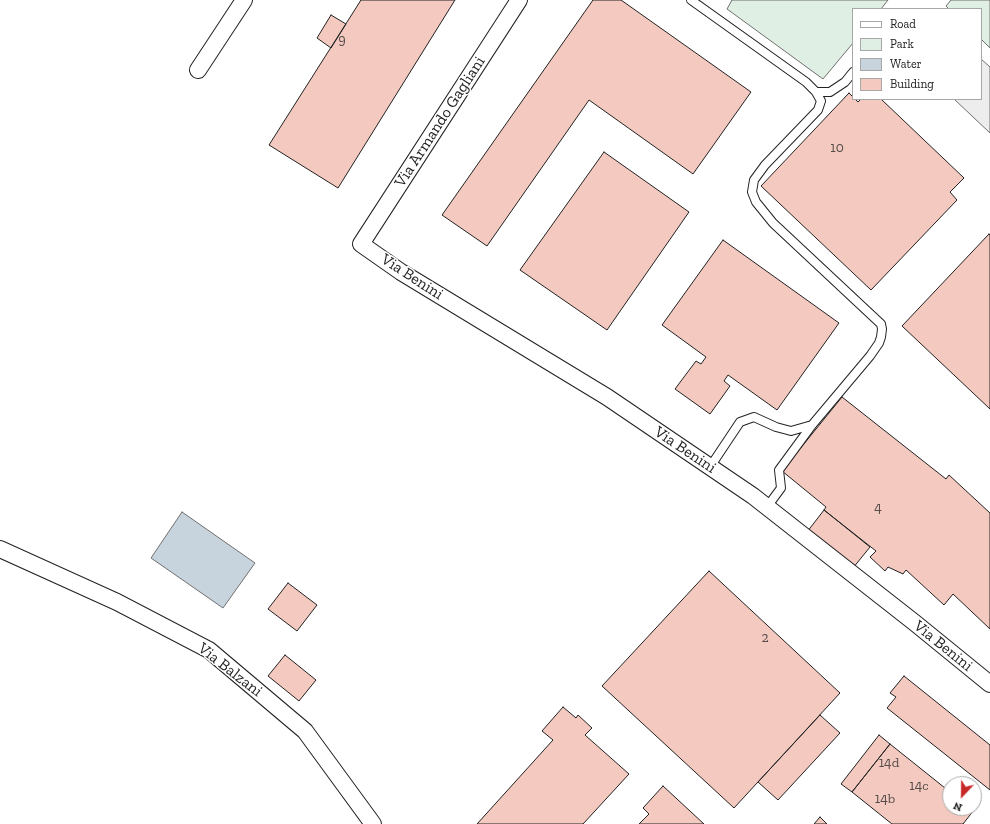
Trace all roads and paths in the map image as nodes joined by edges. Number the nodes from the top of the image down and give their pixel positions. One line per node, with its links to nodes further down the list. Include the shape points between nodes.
1 (244, 0): 4 (street)
2 (519, 0): 7 (street, Via Armando Gagliani)
3 (691, 0): 6 (lane, via 806,82)
4 (198, 70)
5 (852, 73): 6 (lane, via 845,82 830,92)
6 (816, 92): 8 (lane, via 821,101 818,110 765,165 754,180 752,192 756,202 773,223 865,308 881,324 882,329 879,343 870,356)
7 (361, 244): 9 (street, Via Benini, via 401,272 607,397)
8 (812, 425): 9 (lane, via 791,431 754,417 740,422); 10 (lane, via 779,470 781,488)
9 (710, 467): 10 (street, Via Benini)
10 (767, 507): 12 (street, Via Benini)
11 (0, 549): 13 (street, Via Balzani, via 117,602 209,650 305,730)
12 (990, 684)
13 (372, 824)

